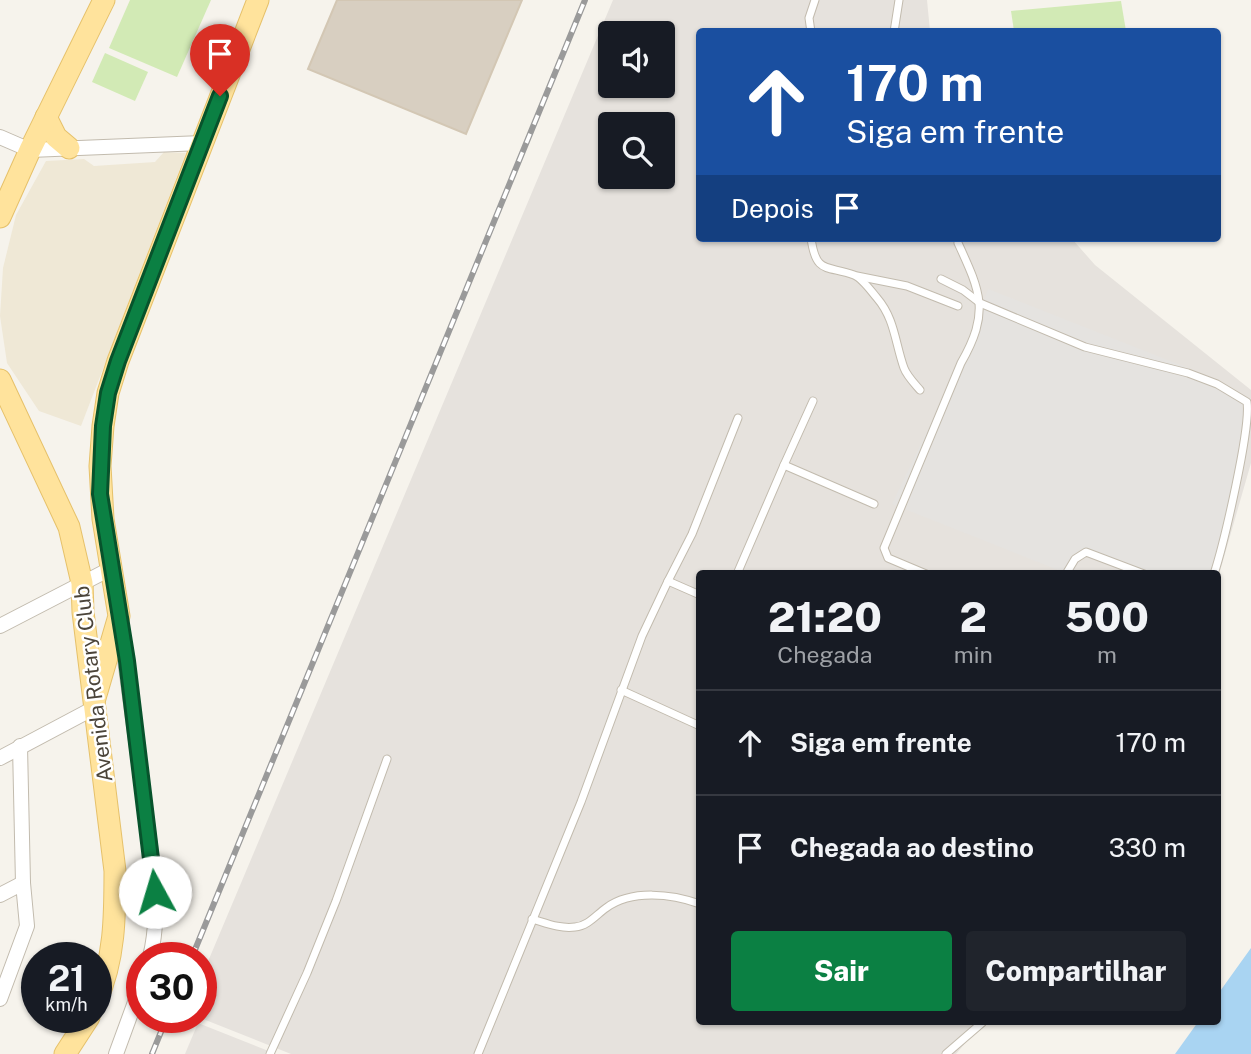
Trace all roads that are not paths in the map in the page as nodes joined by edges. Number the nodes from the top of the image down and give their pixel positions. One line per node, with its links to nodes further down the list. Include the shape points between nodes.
1 (104, 0): 7 (main road)
2 (258, 0): 9 (main road)
3 (815, 0): 5 (lane, via 808,18)
4 (899, 0): 6 (lane)
5 (810, 28)
6 (895, 28)
7 (46, 117): 10 (main road, via 56,137); 11 (main road)
8 (0, 137): 11 (street)
9 (202, 143): 10 (street); 25 (main road, via 108,393 100,494)
10 (69, 148): 11 (street)
11 (30, 150): 12 (main road)
12 (0, 217)
13 (812, 242): 15 (lane, via 821,265)
14 (958, 243): 17 (lane)
15 (857, 276): 18 (lane, via 907,286); 20 (lane, via 888,312 904,367)
16 (941, 279): 17 (lane)
17 (981, 303): 27 (lane, via 974,340 884,548 888,558); 30 (lane, via 1085,347 1188,373 1247,402 1246,449)
18 (958, 306)
19 (0, 380): 32 (main road, Avenida Rotary Club, via 69,527)
20 (920, 390)
21 (813, 401): 23 (lane)
22 (738, 418): 31 (lane, via 692,534)
23 (784, 465): 24 (lane); 26 (lane)
24 (874, 504)
25 (112, 568): 32 (street); 35 (main road)
26 (739, 570)
27 (916, 570)
28 (1068, 570): 29 (lane, via 1074,559 1086,552)
29 (1133, 570)
30 (1215, 570)
31 (668, 581): 33 (lane); 37 (lane)
32 (82, 583): 34 (main road, Avenida Rotary Club); 36 (street)
33 (696, 593)
34 (83, 612): 35 (main road, via 92,620 107,622); 38 (main road, Avenida Rotary Club)
35 (119, 616): 38 (main road); 47 (street, via 154,875)
36 (0, 626)
37 (621, 691): 39 (lane); 46 (lane)
38 (95, 703): 40 (street); 48 (main road, Avenida Rotary Club, via 115,872)
39 (696, 724)
40 (20, 746): 41 (street); 43 (street)
41 (0, 758)
42 (387, 759): 55 (lane, via 331,913)
43 (23, 883): 44 (street); 49 (street, via 27,926)
44 (0, 895)
45 (696, 903): 46 (lane, via 677,897 636,896 617,901 577,927)
46 (532, 919): 56 (lane)
47 (154, 942)
48 (112, 944)
49 (0, 999)
50 (980, 1025): 57 (lane)
51 (126, 1027): 54 (street)
52 (79, 1033): 53 (main road)
53 (65, 1054)
54 (116, 1054)
55 (270, 1054)
56 (478, 1054)
57 (946, 1054)

